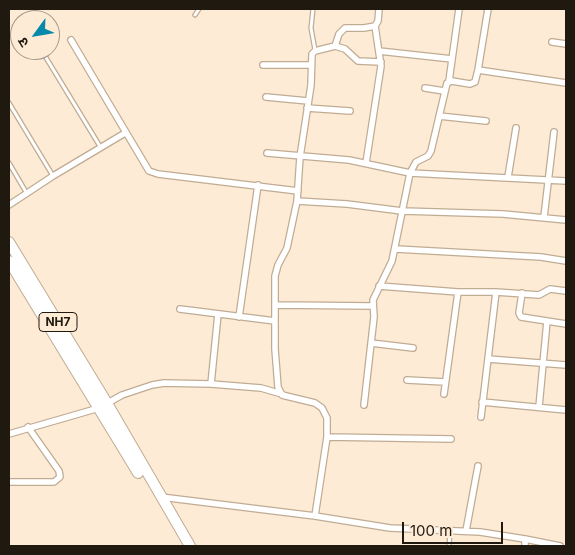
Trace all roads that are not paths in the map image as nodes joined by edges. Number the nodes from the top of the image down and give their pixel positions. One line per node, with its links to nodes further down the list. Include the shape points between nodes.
1 (200, 9): 6 (lane)
2 (313, 9): 12 (lane, via 311,28)
3 (379, 9): 7 (street)
4 (460, 9): 14 (street)
5 (488, 9): 19 (street)
6 (195, 15)
7 (375, 26): 11 (street, via 345,28); 13 (street)
8 (71, 40): 33 (street)
9 (552, 42): 10 (street)
10 (566, 44)
11 (335, 46): 12 (street); 16 (street, via 345,49 358,60)
12 (315, 51): 18 (street)
13 (379, 51): 14 (street); 16 (street)
14 (452, 59): 20 (street)
15 (47, 60): 34 (lane)
16 (381, 62): 38 (street)
17 (263, 65): 18 (street)
18 (311, 65): 25 (street)
19 (478, 70): 20 (street, via 472,84); 21 (street)
20 (449, 81): 23 (street)
21 (566, 83)
22 (426, 88): 23 (street)
23 (444, 91): 29 (street)
24 (266, 97): 25 (street)
25 (308, 101): 27 (street)
26 (9, 103): 40 (lane)
27 (308, 108): 28 (street); 36 (street)
28 (350, 111)
29 (439, 116): 30 (street); 39 (street, via 431,151 416,162)
30 (486, 121)
31 (516, 128): 41 (street)
32 (554, 132): 42 (street)
33 (126, 133): 34 (street); 44 (street, via 153,173)
34 (101, 148): 40 (street)
35 (267, 153): 36 (street)
36 (300, 157): 38 (street); 45 (street)
37 (9, 163): 46 (lane)
38 (366, 163): 39 (street)
39 (410, 173): 41 (street); 49 (street)
40 (53, 176): 46 (street)
41 (508, 177): 42 (street)
42 (548, 179): 43 (street); 50 (street)
43 (566, 181)
44 (258, 185): 45 (street); 65 (street)
45 (298, 191): 47 (street)
46 (27, 193): 48 (street)
47 (297, 201): 49 (street); 61 (street, via 287,248 276,269)
48 (9, 205)
49 (402, 212): 50 (street); 53 (street)
50 (544, 217): 51 (street)
51 (566, 220)
52 (9, 242): 80 (highway, NH7)
53 (396, 249): 55 (street); 56 (street)
54 (9, 261): 80 (highway, NH7)
55 (566, 261)
56 (379, 286): 58 (street); 62 (street)
57 (566, 291): 60 (street, via 550,289 539,294)
58 (458, 292): 59 (street); 75 (street)
59 (496, 292): 60 (street); 71 (street)
60 (522, 293): 67 (street, via 520,316)
61 (274, 305): 62 (street); 66 (street)
62 (372, 306): 69 (street)
63 (180, 309): 64 (street)
64 (218, 314): 65 (street); 76 (street)
65 (239, 317): 66 (street)
66 (275, 321): 77 (street, via 276,368)
67 (547, 321): 68 (street); 72 (street)
68 (566, 324)
69 (371, 342): 70 (street); 81 (street)
70 (413, 348)
71 (488, 359): 72 (street); 79 (street)
72 (542, 362): 73 (street); 82 (street)
73 (566, 365)
74 (407, 380): 75 (street)
75 (445, 382): 78 (street)
76 (211, 384): 77 (street, via 262,388); 80 (street, via 152,385)
77 (282, 394): 87 (street, via 322,408 328,418)
78 (444, 394)
79 (482, 402): 82 (street); 84 (street)
80 (103, 405): 85 (street); 90 (highway, NH7)
81 (364, 405)
82 (540, 407): 83 (street)
83 (566, 410)
84 (481, 418)
85 (28, 427): 86 (street); 91 (street, via 60,477 54,482)
86 (9, 434)
87 (327, 437): 88 (street); 93 (street)
88 (451, 439)
89 (478, 466): 95 (street)
90 (142, 471): 92 (highway, NH7); 97 (highway, NH7)
91 (9, 482)
92 (161, 498): 93 (street); 98 (highway, NH7)
93 (315, 516): 94 (street, via 390,528)
94 (450, 530): 95 (street); 99 (lane)
95 (466, 531): 96 (street)
96 (526, 538): 100 (street); 101 (street)
97 (183, 546)
98 (190, 546)
99 (449, 546)
100 (524, 546)
101 (560, 546)

